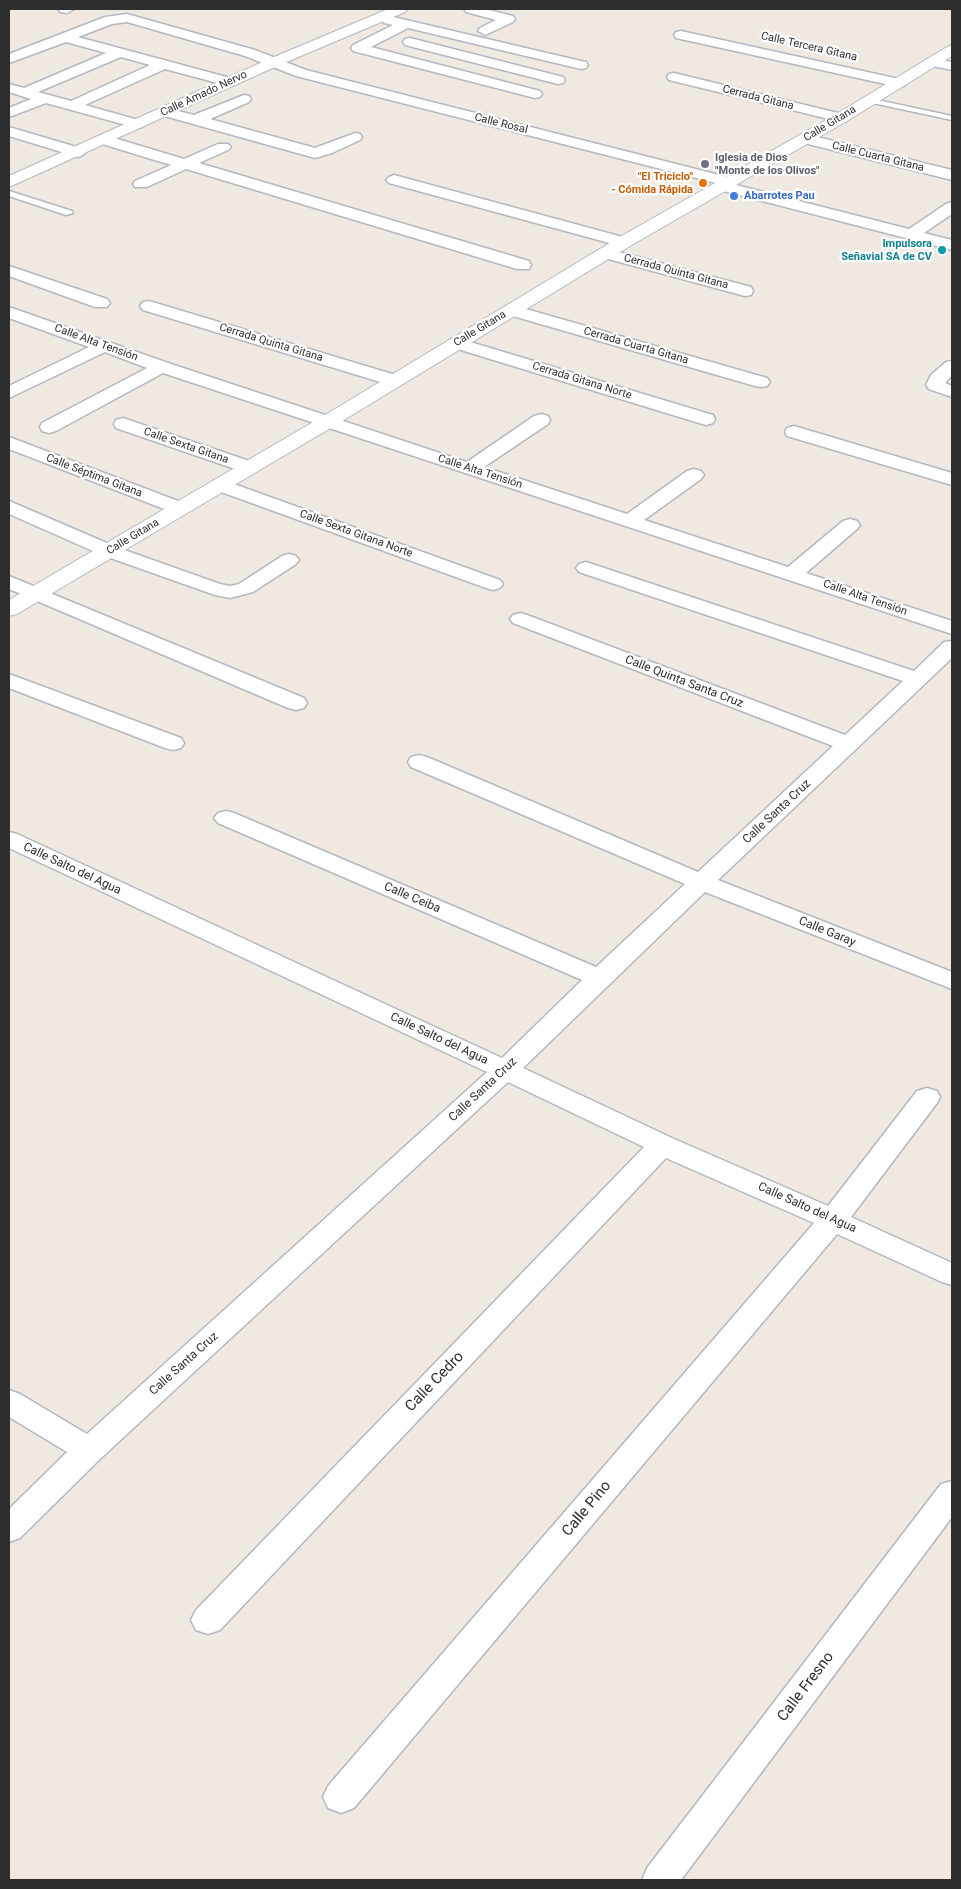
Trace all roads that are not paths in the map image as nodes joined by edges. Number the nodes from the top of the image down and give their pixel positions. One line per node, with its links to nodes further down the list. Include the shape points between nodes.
1 (475, 10): 3 (street); 4 (street, via 508,19)
2 (403, 16): 5 (street); 11 (street, Calle Amado Nervo, via 381,18); 13 (street)
3 (451, 23)
4 (485, 31)
5 (382, 35): 18 (street); 21 (street, via 358,48)
6 (681, 35): 16 (street)
7 (63, 38): 9 (street); 10 (street, Calle Rosal); 11 (street, Calle Rosal, via 110,20 127,18 250,53)
8 (952, 50): 15 (street, Calle Gitana)
9 (120, 52): 12 (street); 20 (street)
10 (9, 59)
11 (272, 63): 19 (street, Calle Amado Nervo); 43 (street, Calle Rosal)
12 (164, 64): 19 (street); 25 (street)
13 (581, 65)
14 (952, 66): 15 (street)
15 (925, 67): 16 (street, Calle Gitana)
16 (898, 75): 24 (street, Calle Gitana)
17 (674, 78): 28 (street, Cerrada Gitana)
18 (558, 80)
19 (229, 82): 26 (street, Calle Amado Nervo)
20 (16, 90): 23 (street)
21 (535, 94)
22 (244, 98): 30 (street)
23 (43, 99): 25 (street); 27 (street)
24 (871, 100): 28 (street, Calle Gitana); 29 (lane)
25 (71, 106): 31 (street)
26 (166, 112): 30 (street); 31 (street, Calle Amado Nervo)
27 (9, 113)
28 (842, 118): 34 (street, Calle Gitana)
29 (952, 118)
30 (196, 120): 33 (street, via 316,153)
31 (137, 124): 35 (street, Calle Amado Nervo)
32 (9, 130): 37 (street)
33 (355, 137)
34 (805, 139): 39 (street, Calle Cuarta Gitana); 43 (street, Calle Gitana)
35 (104, 140): 37 (street, Calle Amado Nervo); 38 (street)
36 (223, 147): 38 (street)
37 (78, 152): 41 (street, Calle Amado Nervo)
38 (185, 165): 42 (street); 51 (street)
39 (952, 175)
40 (394, 180): 48 (street)
41 (9, 182)
42 (141, 184)
43 (726, 184): 47 (street, Calle Rosal); 48 (street, Calle Gitana)
44 (9, 193): 46 (lane)
45 (952, 207): 47 (street)
46 (69, 213)
47 (912, 234): 49 (street, Calle Rosal)
48 (624, 242): 50 (street, Calle Gitana)
49 (952, 245)
50 (607, 254): 53 (street, Cerrada Quinta Gitana); 56 (street, Calle Gitana)
51 (523, 265)
52 (9, 271): 54 (street)
53 (745, 291)
54 (101, 303)
55 (149, 306): 62 (street, Cerrada Quinta Gitana)
56 (512, 310): 58 (street, Calle Gitana); 63 (street, Cerrada Cuarta Gitana)
57 (9, 312): 59 (street, Calle Alta Tensión)
58 (457, 343): 62 (street, Calle Gitana); 66 (street, Cerrada Gitana Norte)
59 (104, 346): 61 (street, Calle Alta Tensión); 65 (street)
60 (952, 366): 64 (street, via 937,379 935,385)
61 (162, 367): 68 (street, Calle Alta Tensión); 70 (street)
62 (394, 380): 68 (street, Calle Gitana)
63 (761, 382)
64 (952, 392)
65 (9, 393)
66 (706, 419)
67 (541, 420): 74 (street)
68 (327, 422): 73 (street, Calle Gitana); 74 (street, Calle Alta Tensión)
69 (123, 424): 73 (street, Calle Sexta Gitana)
70 (49, 427)
71 (794, 432): 76 (street)
72 (9, 443): 79 (street, Calle Séptima Gitana)
73 (248, 468): 77 (street, Calle Gitana)
74 (470, 468): 80 (street, Calle Alta Tensión)
75 (694, 474): 80 (street)
76 (952, 479)
77 (220, 485): 79 (street, Calle Gitana); 87 (street, Calle Sexta Gitana Norte)
78 (9, 507): 82 (street)
79 (179, 508): 82 (street, Calle Gitana)
80 (630, 521): 85 (street, Calle Alta Tensión)
81 (850, 525): 85 (street)
82 (109, 551): 83 (street, via 215,590 230,592 246,588); 88 (street, Calle Gitana)
83 (289, 560)
84 (586, 568): 93 (street)
85 (792, 574): 91 (street, Calle Alta Tensión)
86 (9, 582): 88 (street)
87 (493, 584)
88 (35, 594): 89 (street, Calle Gitana); 95 (street)
89 (9, 609)
90 (520, 620): 97 (street, Calle Quinta Santa Cruz)
91 (952, 628)
92 (952, 646): 93 (street, Calle Santa Cruz)
93 (917, 679): 97 (street, Calle Santa Cruz)
94 (9, 681): 96 (street)
95 (296, 703)
96 (173, 743)
97 (848, 744): 101 (street, Calle Santa Cruz)
98 (419, 762): 101 (street, Calle Garay)
99 (226, 818): 102 (street, Calle Ceiba)
100 (9, 839): 104 (street, Calle Salto del Agua)
101 (702, 882): 102 (street, Calle Santa Cruz); 103 (street, Calle Garay)
102 (599, 978): 104 (street, Calle Santa Cruz)
103 (952, 981)
104 (505, 1070): 106 (street, Calle Salto del Agua); 110 (street, Calle Santa Cruz)
105 (926, 1097): 107 (street, Calle Pino)
106 (662, 1145): 107 (street, Calle Salto del Agua); 113 (street, Calle Cedro)
107 (834, 1220): 108 (street, Calle Salto del Agua); 114 (street, Calle Pino)
108 (952, 1274)
109 (9, 1402): 110 (street)
110 (89, 1450): 112 (street, Calle Santa Cruz)
111 (952, 1493): 115 (street, Calle Fresno)
112 (9, 1529)
113 (208, 1620)
114 (341, 1797)
115 (660, 1880)

